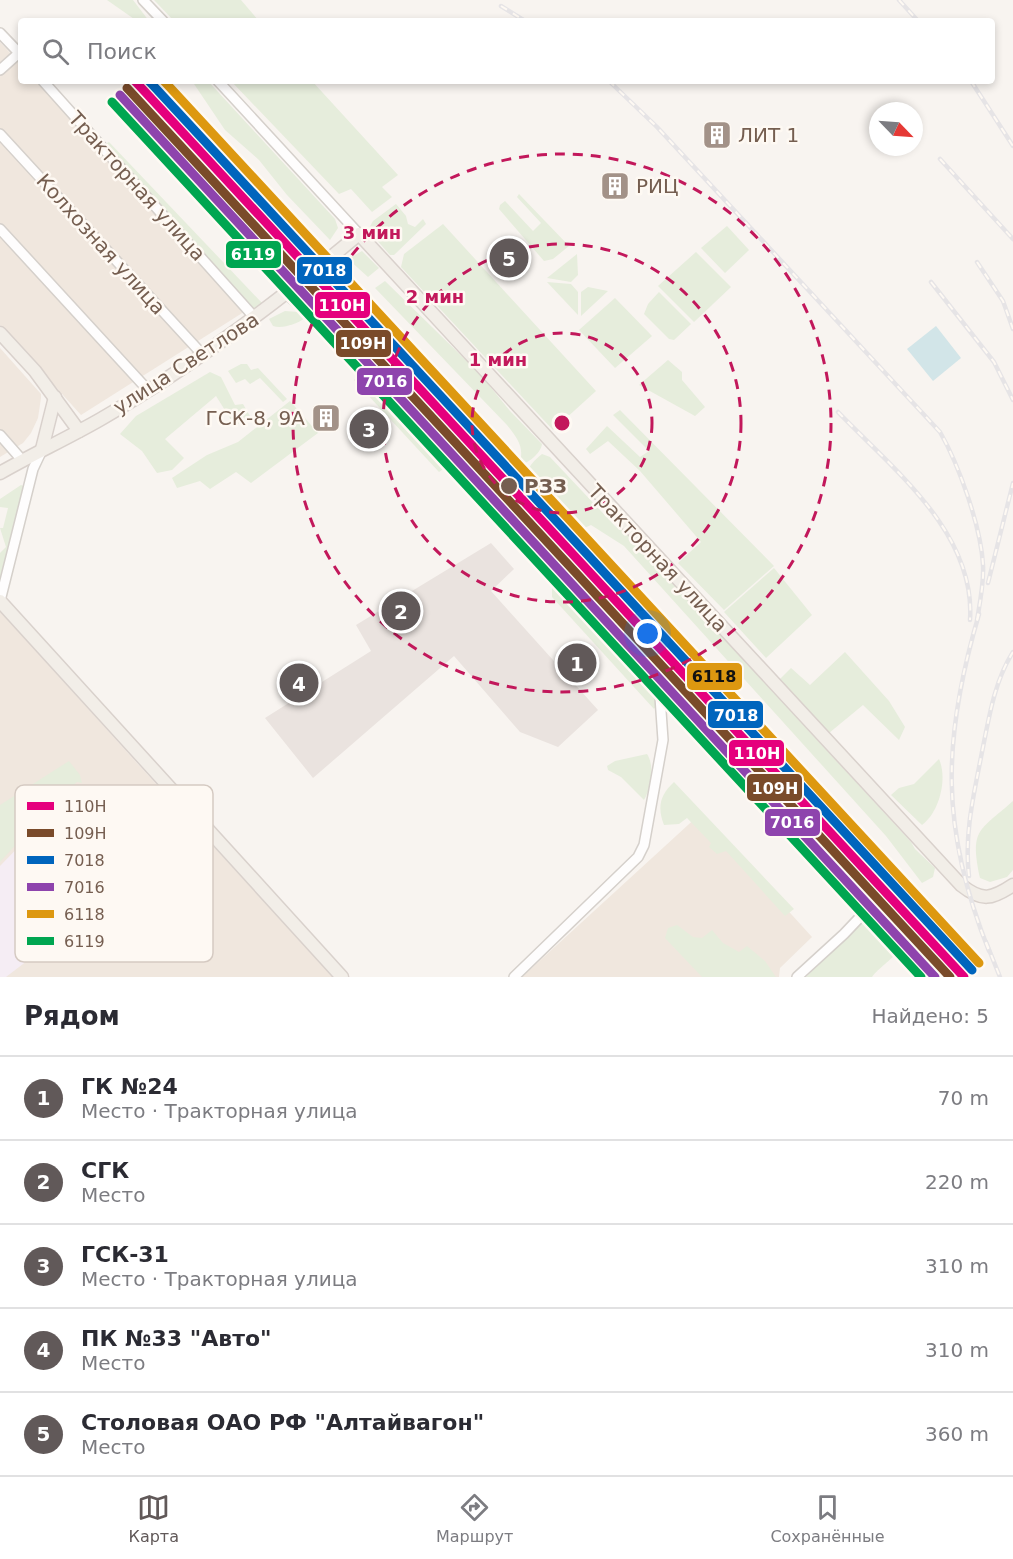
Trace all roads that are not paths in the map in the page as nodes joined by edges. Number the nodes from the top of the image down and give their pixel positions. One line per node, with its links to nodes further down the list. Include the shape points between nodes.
1 (143, 0): 2 (street)
2 (160, 18)
3 (0, 33): 4 (street)
4 (18, 52)
5 (18, 56): 6 (street)
6 (0, 70)
7 (46, 84): 13 (street, Тракторная улица)
8 (221, 84): 11 (street, Тракторная улица)
9 (0, 134): 15 (street, Колхозная улица)
10 (0, 229): 16 (street)
11 (359, 234): 12 (main road, улица Светлова); 26 (main road, Тракторная улица, via 961,885 980,897 996,896)
12 (288, 294): 13 (main road, улица Светлова); 29 (street, via 369,364 455,459 507,526 626,651 660,697 663,740 644,845 638,857)
13 (255, 318): 15 (main road, улица Светлова)
14 (0, 333): 17 (main road)
15 (202, 354): 16 (main road, улица Светлова)
16 (147, 389): 18 (main road, улица Светлова)
17 (55, 397): 18 (main road); 20 (main road)
18 (79, 431): 20 (main road, улица Светлова)
19 (0, 435): 21 (street)
20 (42, 449): 21 (main road, улица Светлова); 23 (street, via 33,470)
21 (22, 460): 22 (main road, улица Светлова)
22 (0, 473)
23 (0, 601): 24 (main road)
24 (167, 785)
25 (213, 835): 28 (main road)
26 (1013, 885)
27 (882, 894): 30 (street)
28 (342, 977)
29 (514, 977)
30 (797, 977)

